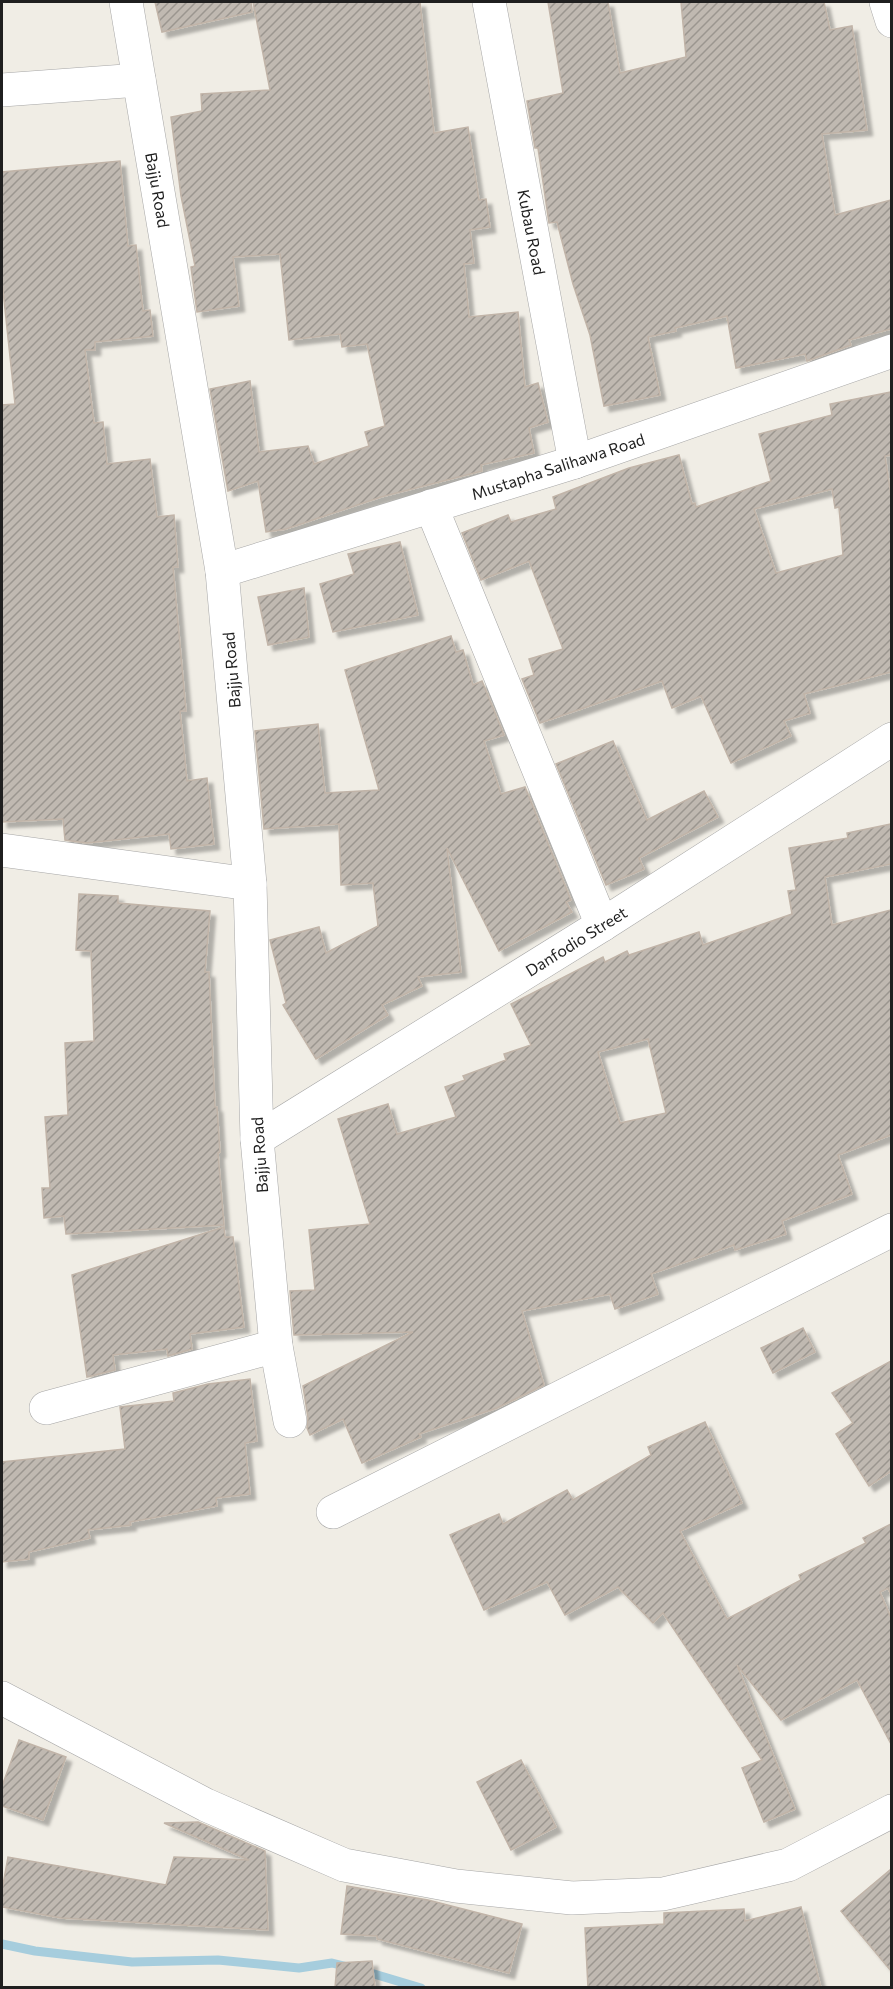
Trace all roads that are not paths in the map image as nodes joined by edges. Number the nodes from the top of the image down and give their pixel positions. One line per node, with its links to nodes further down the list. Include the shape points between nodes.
1 (126, 2): 5 (street, Bajju Road)
2 (489, 2): 8 (street, Kubau Road)
3 (886, 2): 4 (street)
4 (891, 21)
5 (139, 80): 6 (street); 10 (street, Bajju Road)
6 (2, 90)
7 (891, 351): 8 (street, Mustapha Salihawa Road)
8 (575, 462): 9 (street, Mustapha Salihawa Road)
9 (431, 506): 10 (street, Mustapha Salihawa Road); 14 (street)
10 (222, 572): 13 (street, Bajju Road)
11 (891, 739): 14 (street, Danfodio Street)
12 (2, 850): 13 (street)
13 (250, 884): 15 (street, Bajju Road)
14 (602, 925): 15 (street, Danfodio Street)
15 (257, 1139): 17 (street, Bajju Road)
16 (891, 1230): 20 (street)
17 (276, 1346): 18 (street); 19 (street, Bajju Road)
18 (46, 1408)
19 (290, 1421)
20 (333, 1512)
21 (2, 1698): 22 (street, via 206,1805 344,1865 456,1886 572,1898 663,1894 788,1865)
22 (891, 1810)

